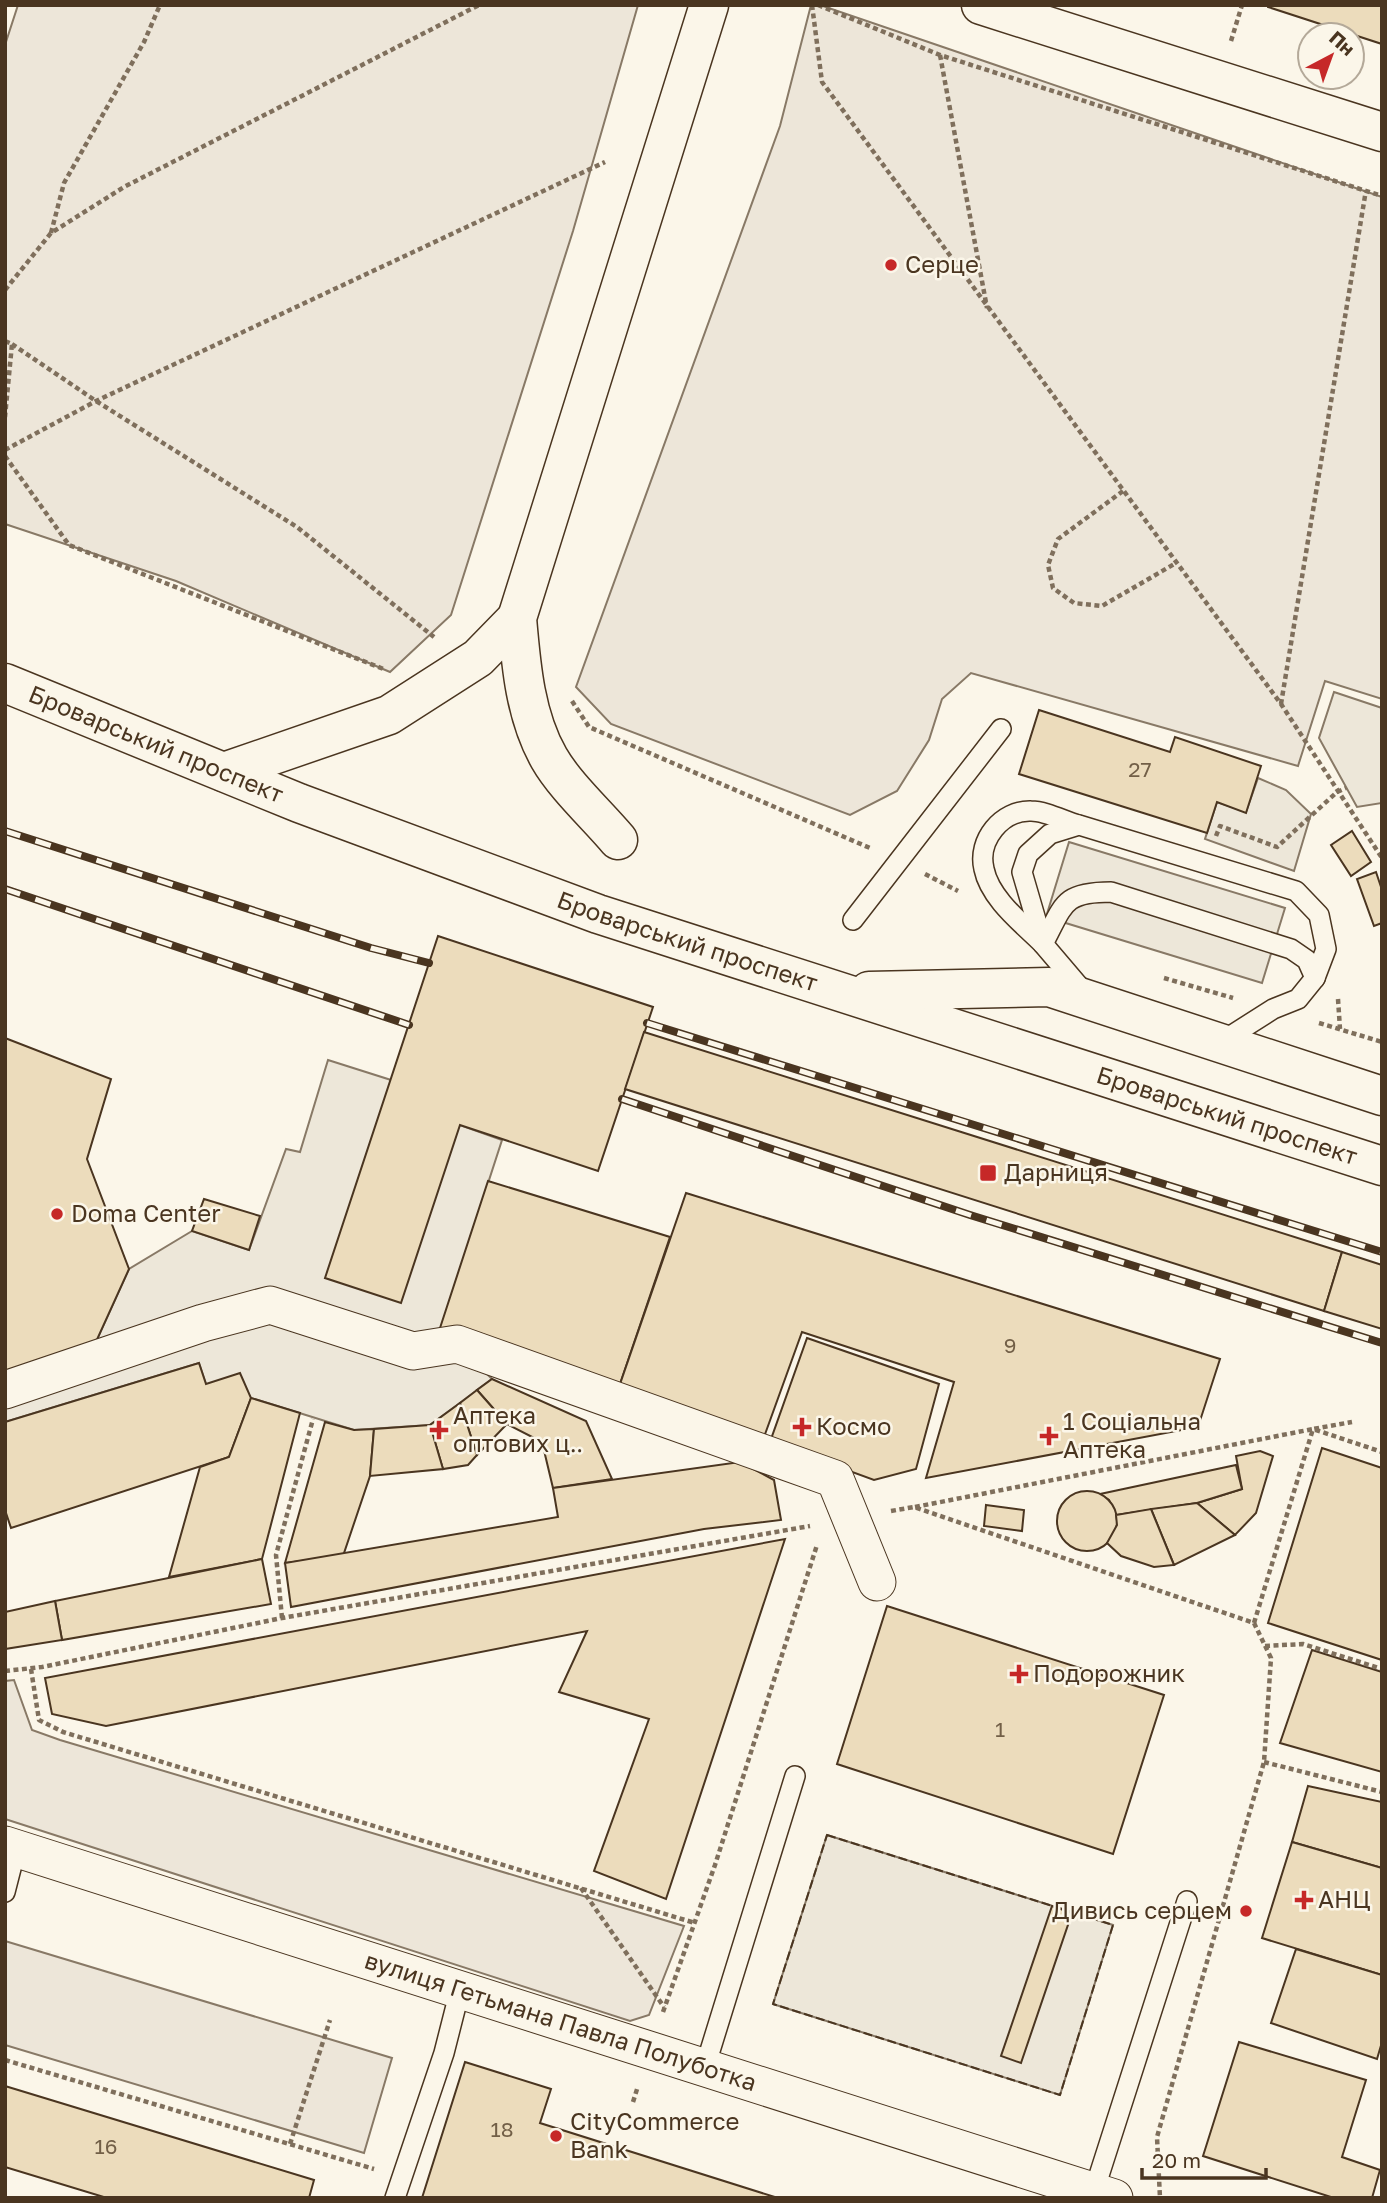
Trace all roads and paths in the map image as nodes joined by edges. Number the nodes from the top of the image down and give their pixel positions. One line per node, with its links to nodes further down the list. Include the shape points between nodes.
1 (160, 5): 12 (path, via 64,183)
2 (479, 5): 12 (path, via 124,187)
3 (709, 5): 23 (main road)
4 (812, 5): 14 (path, via 822,82)
5 (818, 5): 7 (path)
6 (981, 5): 8 (main road)
7 (940, 55): 10 (path); 14 (path)
8 (1382, 132)
9 (605, 162): 17 (path)
10 (1366, 190): 11 (path); 27 (path)
11 (1382, 196)
12 (51, 233): 13 (path)
13 (5, 290)
14 (987, 309): 21 (path)
15 (5, 341): 16 (path)
16 (12, 344): 17 (path); 18 (path)
17 (96, 401): 19 (path); 24 (path, via 297,527)
18 (5, 417)
19 (5, 450)
20 (5, 456): 25 (path, via 69,545)
21 (1123, 491): 22 (path); 22 (path, via 1058,539 1048,565 1053,588 1074,603 1102,606)
22 (1176, 563): 27 (path)
23 (517, 618): 29 (main road, via 478,659 389,715); 33 (main road, via 522,672 534,725 550,760)
24 (441, 642)
25 (388, 671)
26 (5, 683): 29 (main road, Броварський проспект)
27 (1282, 704): 31 (path)
28 (1001, 729): 36 (lane)
29 (224, 772): 39 (main road, Броварський проспект, via 598,914)
30 (1346, 788): 31 (path)
31 (1337, 792): 34 (path); 35 (path, via 1277,847 1220,825)
32 (1079, 825): 35 (lane); 37 (lane, via 1050,834 1028,854 1023,872); 37 (lane, via 1031,811 1004,817 986,840 983,869 999,898)
33 (618, 840)
34 (1382, 858)
35 (1206, 863): 38 (lane, via 1296,891 1319,915 1326,949)
36 (853, 920)
37 (1043, 944): 38 (lane, via 1064,905 1083,892 1111,892 1291,949 1307,960); 40 (lane)
38 (1315, 978): 41 (lane, via 1298,999)
39 (839, 992): 40 (main road, via 1049,987); 43 (main road, Броварський проспект)
40 (1093, 1002): 41 (main road)
41 (1217, 1044): 42 (main road)
42 (1382, 1096)
43 (1382, 1166)
44 (5, 1391): 50 (street, via 203,1323 270,1305 412,1350 457,1344 803,1465 835,1479)
45 (313, 1419): 52 (path, via 276,1555)
46 (1352, 1422): 47 (path)
47 (1313, 1429): 48 (path); 49 (path); 53 (path)
48 (1382, 1452)
49 (914, 1507): 50 (path); 53 (path)
50 (837, 1521): 51 (street); 52 (path); 65 (path, via 814,1561)
51 (877, 1582)
52 (282, 1618): 55 (path)
53 (1254, 1623): 54 (path)
54 (1265, 1646): 56 (path, via 1303,1644); 58 (path, via 1271,1658)
55 (31, 1669): 57 (path); 62 (path, via 39,1720 63,1732)
56 (1382, 1669)
57 (5, 1671)
58 (1264, 1762): 60 (path); 77 (path, via 1157,2137)
59 (795, 1776): 71 (lane)
60 (1382, 1792)
61 (11, 1847): 63 (lane); 66 (street, вулиця Гетьмана Павла Полуботка)
62 (580, 1888): 65 (path); 67 (path)
63 (5, 1892)
64 (1187, 1901): 75 (lane)
65 (695, 1923): 67 (path)
66 (460, 1990): 69 (street, вулиця Гетьмана Павла Полуботка); 74 (lane, via 444,2053)
67 (665, 2008): 69 (path)
68 (330, 2020): 73 (path)
69 (650, 2050): 71 (street, вулиця Гетьмана Павла Полуботка); 72 (path)
70 (5, 2060): 73 (path)
71 (705, 2067): 75 (street, вулиця Гетьмана Павла Полуботка)
72 (633, 2102)
73 (290, 2144): 74 (path)
74 (401, 2177): 76 (lane)
75 (1104, 2195)
76 (395, 2198)
77 (1160, 2198)

